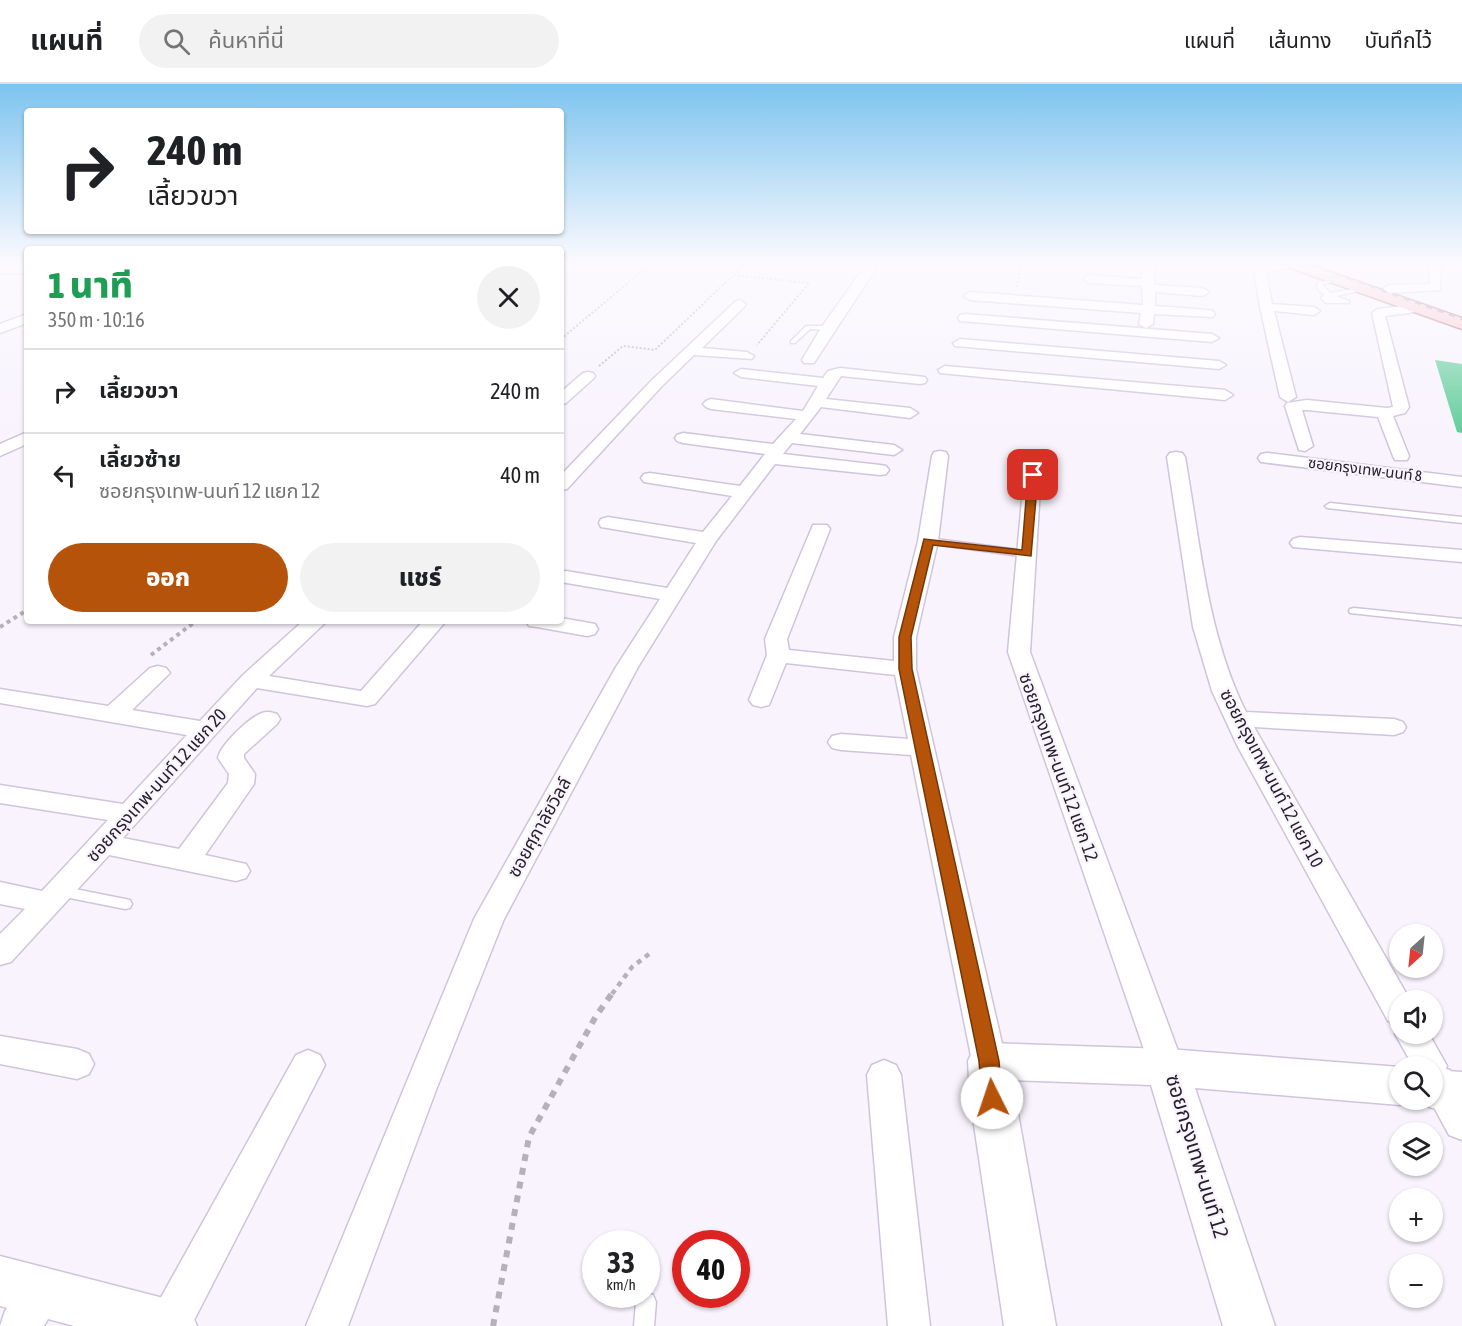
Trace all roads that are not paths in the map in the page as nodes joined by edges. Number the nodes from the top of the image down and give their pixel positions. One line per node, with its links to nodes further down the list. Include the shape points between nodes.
1 (22, 320): 11 (street)
2 (723, 320): 17 (street)
3 (834, 320): 10 (street)
4 (990, 320): 9 (street)
5 (1040, 320): 9 (street)
6 (1146, 320): 12 (street)
7 (1269, 320): 30 (street)
8 (1379, 320): 34 (street, via 1401,407)
9 (1040, 324): 12 (street); 16 (street)
10 (828, 328): 14 (lane, via 808,327); 19 (street)
11 (0, 329)
12 (1147, 333): 13 (street); 23 (street)
13 (1212, 338)
14 (793, 342)
15 (960, 343): 16 (street)
16 (1037, 349): 23 (street); 26 (street)
17 (691, 351): 18 (street); 48 (street)
18 (747, 357)
19 (809, 360)
20 (1219, 365): 23 (street)
21 (945, 370): 26 (street)
22 (741, 373): 25 (street)
23 (1150, 374): 26 (street); 28 (street)
24 (588, 376): 29 (street)
25 (831, 378): 27 (street, via 840,372); 32 (street, ซอยศุภาลัยวิลล์)
26 (1034, 378)
27 (920, 380)
28 (1225, 394)
29 (564, 397)
30 (1288, 397)
31 (711, 404): 32 (street)
32 (812, 409): 33 (street); 38 (street, ซอยศุภาลัยวิลล์)
33 (910, 413)
34 (1384, 413): 37 (street, via 1293,406); 43 (street)
35 (683, 438): 38 (street)
36 (24, 439): 40 (street)
37 (1305, 447)
38 (779, 448): 39 (street); 46 (street); 50 (street, ซอยศุภาลัยวิลล์)
39 (894, 450)
40 (0, 451)
41 (940, 456): 56 (street)
42 (1034, 456): 58 (street, ซอยกรุงเทพ-นนท์ 12 แยก 12)
43 (1401, 456)
44 (1176, 457): 76 (street, ซอยกรุงเทพ-นนท์ 12 แยก 10, via 1204,627 1224,691)
45 (1267, 458): 49 (street, ซอยกรุงเทพ-นนท์ 8)
46 (880, 470)
47 (650, 478): 50 (street)
48 (564, 482)
49 (1462, 482)
50 (745, 492): 55 (street, ซอยศุภาลัยวิลล์)
51 (1330, 506): 52 (lane)
52 (1462, 520)
53 (608, 523): 55 (street)
54 (820, 529): 68 (street, via 776,639)
55 (708, 539): 61 (street, ซอยศุภาลัยวิลล์)
56 (928, 542): 58 (lane); 70 (street, via 905,637)
57 (1300, 543): 59 (street)
58 (1027, 554): 96 (street, ซอยกรุงเทพ-นนท์ 12 แยก 12, via 1019,652)
59 (1462, 556)
60 (566, 577): 61 (street)
61 (674, 595): 103 (street, ซอยศุภาลัยวิลล์, via 627,667 489,919)
62 (1354, 611): 63 (lane)
63 (1462, 622)
64 (313, 624): 71 (street, ซอยกรุงเทพ-นนท์ 12 แยก 20)
65 (432, 624): 71 (street, via 367,699)
66 (556, 624): 67 (street)
67 (587, 629)
68 (778, 655): 70 (street); 73 (street)
69 (151, 667): 74 (street)
70 (905, 669): 80 (street)
71 (251, 680): 78 (street, ซอยกรุงเทพ-นนท์ 12 แยก 20)
72 (0, 696): 74 (street)
73 (761, 700)
74 (113, 715): 78 (street)
75 (268, 719): 84 (street, via 232,752 231,758 242,774 241,784)
76 (1238, 719): 77 (street); 90 (street, ซอยกรุงเทพ-นนท์ 12 แยก 10)
77 (1394, 727)
78 (206, 730): 82 (street, ซอยกรุงเทพ-นนท์ 12 แยก 20)
79 (841, 742): 80 (street)
80 (922, 748): 93 (street)
81 (0, 794): 82 (street)
82 (130, 814): 83 (street, ซอยกรุงเทพ-นนท์ 12 แยก 20)
83 (102, 844): 84 (street); 87 (street, ซอยกรุงเทพ-นนท์ 12 แยก 20)
84 (186, 860): 85 (street)
85 (236, 871)
86 (0, 893): 87 (street)
87 (55, 897): 88 (lane); 89 (street, ซอยกรุงเทพ-นนท์ 12 แยก 20)
88 (125, 904)
89 (0, 953)
90 (1389, 992)
91 (1418, 1044): 99 (street)
92 (0, 1050): 94 (street)
93 (989, 1061): 96 (street); 106 (street)
94 (76, 1064)
95 (308, 1065): 102 (street)
96 (1167, 1067): 98 (street, ซอยกรุงเทพ-นนท์ 12); 107 (street, ซอยกรุงเทพ-นนท์ 12)
97 (884, 1074): 105 (street)
98 (1389, 1085)
99 (1444, 1088)
100 (21, 1300): 102 (street)
101 (646, 1308): 104 (lane)
102 (170, 1326)
103 (327, 1326)
104 (644, 1326)
105 (909, 1326)
106 (1030, 1326)
107 (1249, 1326)

